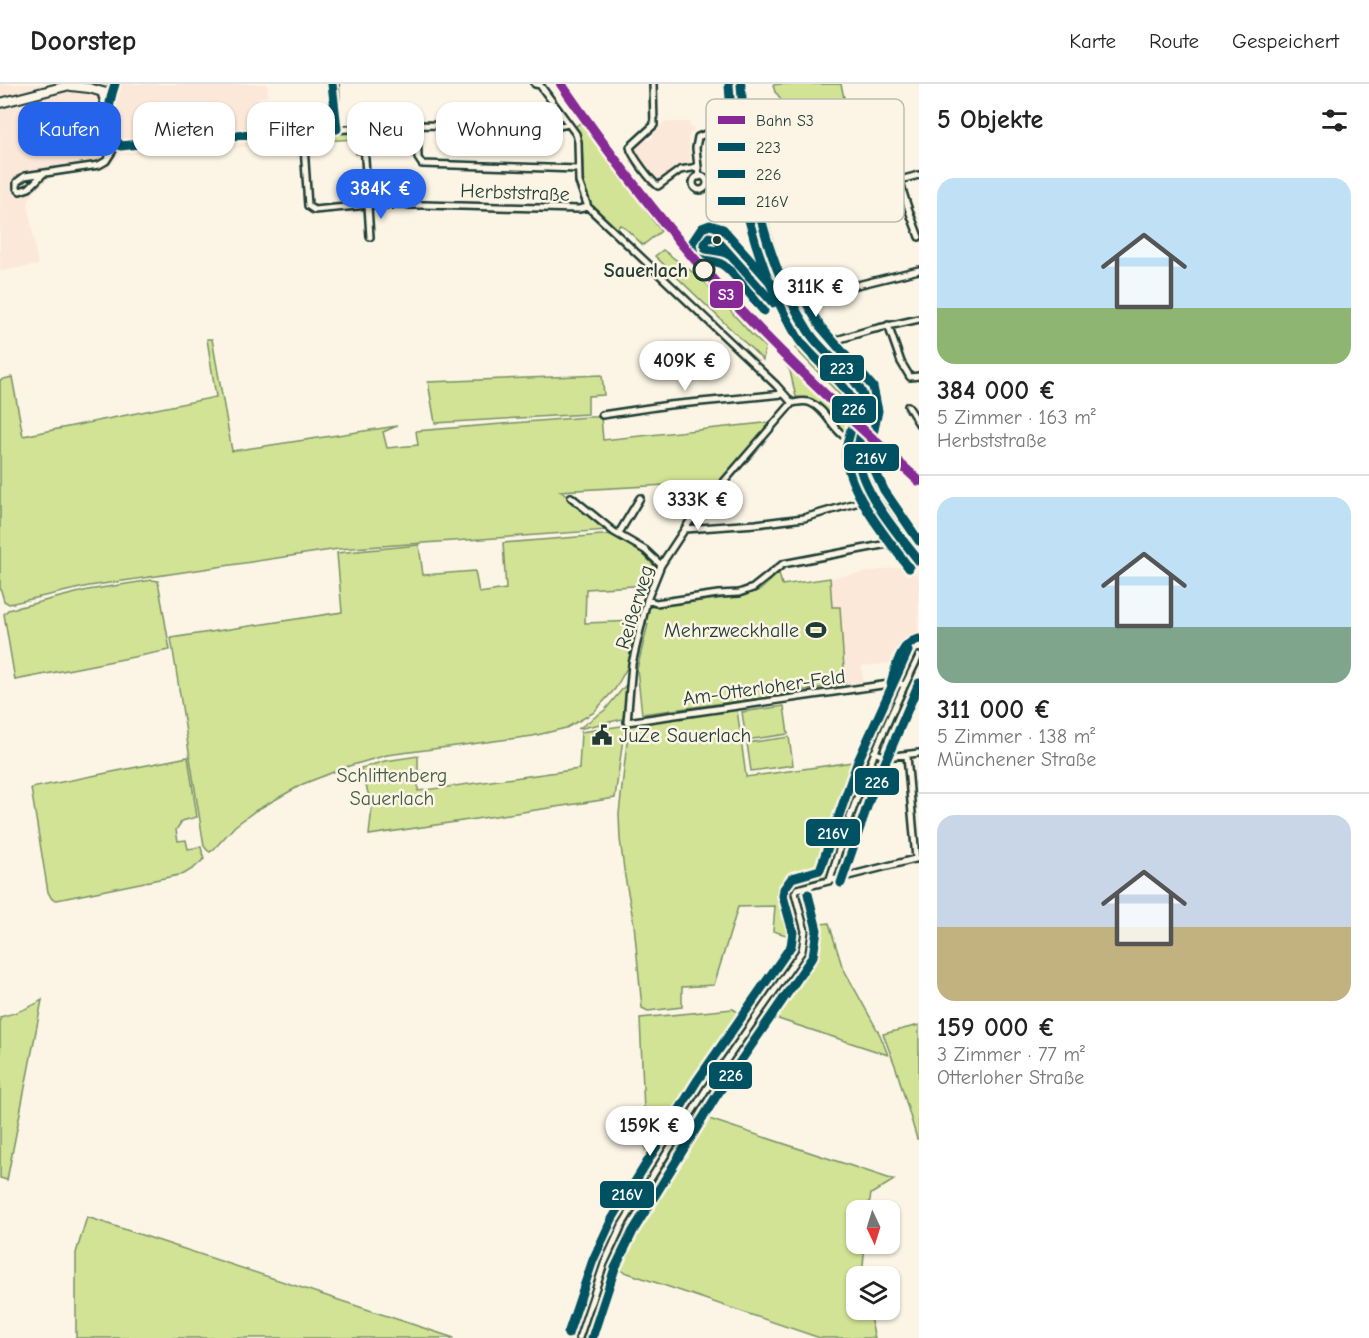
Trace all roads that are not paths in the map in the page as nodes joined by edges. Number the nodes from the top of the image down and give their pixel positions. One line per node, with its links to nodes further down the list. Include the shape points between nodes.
1 (535, 84): 11 (street, via 540,85)
2 (653, 84): 22 (street, via 654,126 630,147 631,153 658,186 680,170)
3 (741, 84): 8 (main road)
4 (72, 85): 7 (main road); 10 (main road)
5 (115, 86): 7 (main road); 9 (street)
6 (334, 86): 13 (street)
7 (97, 89)
8 (742, 99)
9 (111, 102)
10 (0, 103)
11 (568, 124): 12 (street); 23 (street, via 578,142)
12 (424, 125)
13 (337, 129): 14 (street)
14 (347, 129)
15 (247, 135): 17 (street)
16 (706, 135): 22 (street, via 699,136 696,142)
17 (121, 146)
18 (109, 156): 24 (street, via 99,165)
19 (305, 156): 29 (street, Herbststraße, via 308,206 314,210)
20 (365, 156): 29 (street)
21 (418, 156): 23 (street, via 424,165)
22 (698, 167): 26 (street)
23 (578, 169): 30 (street)
24 (43, 174): 24 (street, via 20,178 17,188 26,190)
25 (919, 175): 27 (street)
26 (699, 177)
27 (904, 179)
28 (904, 200): 33 (street)
29 (369, 205): 30 (street, Herbststraße); 32 (street)
30 (588, 207): 40 (street)
31 (765, 222): 35 (main road)
32 (370, 237)
33 (919, 237)
34 (919, 270): 35 (street)
35 (793, 303): 38 (main road)
36 (919, 319): 37 (street)
37 (888, 325): 38 (street); 39 (street, via 901,362 910,376)
38 (820, 345): 45 (main road, via 862,392 867,415)
39 (919, 376)
40 (783, 394): 41 (street); 43 (street)
41 (792, 403): 45 (street, via 813,404 838,432); 49 (street, Reißerweg)
42 (908, 406): 44 (street)
43 (602, 415)
44 (919, 424)
45 (859, 444): 47 (main road, via 859,465)
46 (571, 497): 50 (street)
47 (876, 497): 49 (street, via 804,518); 51 (main road)
48 (640, 498): 50 (street)
49 (685, 529): 53 (street, Reißerweg)
50 (619, 533): 53 (street)
51 (903, 539): 52 (main road); 54 (street, via 783,564 753,588 739,593 656,603)
52 (919, 561)
53 (661, 565): 54 (street, Reißerweg)
54 (647, 600): 57 (street, Reißerweg, via 632,664)
55 (919, 656): 56 (street)
56 (905, 685): 57 (street, Am-Otterloher-Feld, via 896,683); 58 (street)
57 (627, 722)
58 (874, 752): 60 (street, via 886,758); 62 (street)
59 (919, 753): 60 (street)
60 (907, 756): 61 (street)
61 (918, 859): 62 (street)
62 (830, 880): 63 (street, via 797,889 805,932 802,951 707,1088 622,1225)
63 (579, 1338)

